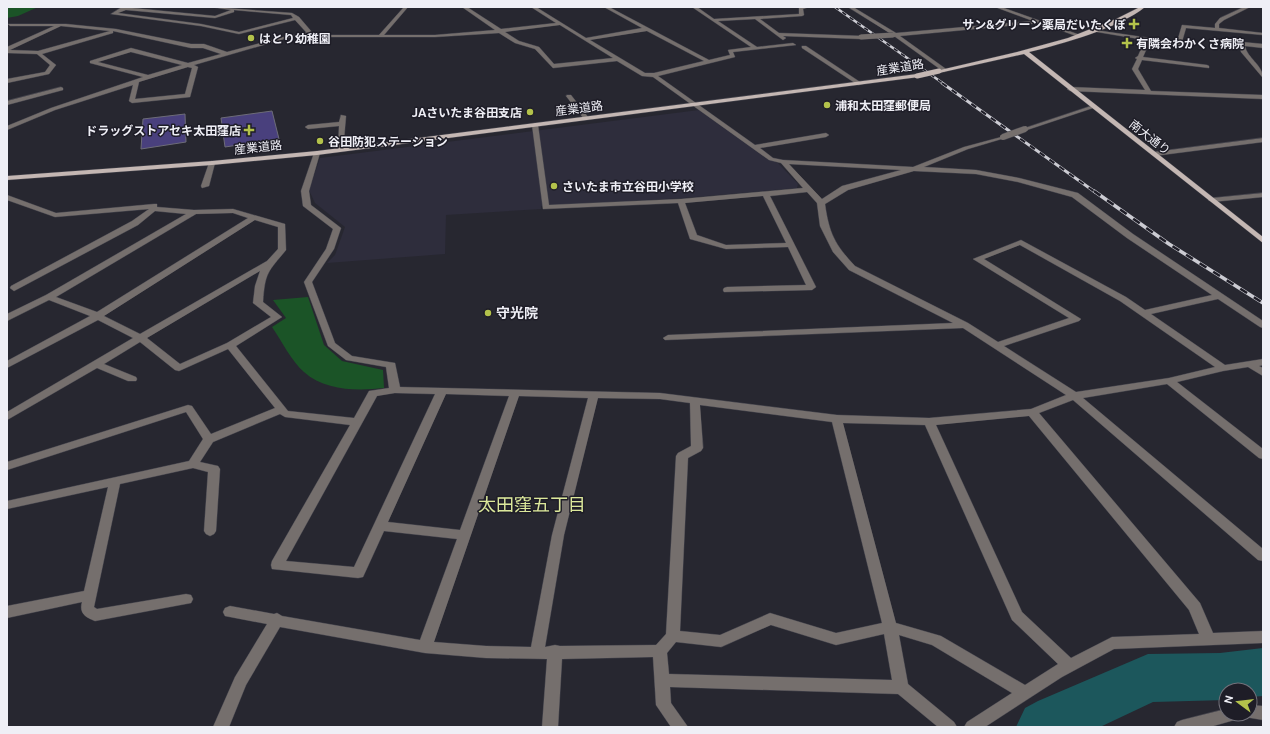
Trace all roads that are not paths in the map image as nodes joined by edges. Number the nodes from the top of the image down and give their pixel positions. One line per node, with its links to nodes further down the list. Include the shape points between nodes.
1 (213, 7): 13 (street)
2 (406, 7): 30 (street)
3 (464, 7): 25 (street)
4 (533, 7): 18 (street)
5 (607, 7): 21 (street)
6 (694, 7): 16 (street)
7 (807, 7): 15 (street, via 801,8 802,14)
8 (850, 7): 28 (street)
9 (996, 7): 17 (street)
10 (1144, 7): 24 (main road, 産業道路)
11 (1248, 7): 22 (street, via 1222,19)
12 (126, 8): 13 (street, via 215,17); 14 (street, via 113,14 201,25 239,34)
13 (236, 10): 14 (street, via 276,11 292,14)
14 (297, 18): 29 (street, via 310,32)
15 (756, 18): 16 (street); 26 (street)
16 (714, 20): 36 (street)
17 (1040, 22): 28 (street); 31 (street)
18 (560, 24): 25 (street); 32 (street)
19 (63, 25): 20 (street); 23 (street); 37 (street)
20 (8, 27)
21 (648, 29): 32 (street); 43 (street)
22 (1218, 29): 27 (street); 33 (street, via 1184,26 1179,44)
23 (116, 30): 39 (street); 40 (street, via 191,46 204,46)
24 (1097, 31): 31 (main road, 産業道路); 33 (street)
25 (501, 32): 30 (street); 42 (street, via 517,42 537,48 553,66)
26 (778, 34): 28 (street, bridge, via 861,37); 36 (street, via 794,45)
27 (1263, 34)
28 (893, 35): 46 (street)
29 (307, 36): 30 (street); 40 (street, via 291,36)
30 (380, 36)
31 (1081, 36): 38 (main road, 産業道路)
32 (587, 39): 42 (street)
33 (1148, 39): 41 (street)
34 (1263, 46): 48 (street, via 1242,44 1243,51)
35 (804, 47): 52 (street)
36 (755, 48): 43 (street, via 730,51 733,56)
37 (7, 50): 39 (street)
38 (1024, 51): 46 (main road, 産業道路); 54 (main road, 南大通り)
39 (38, 53): 50 (street, via 53,64 47,73)
40 (226, 54): 44 (street)
41 (1138, 58): 45 (street); 55 (street, via 1135,68)
42 (618, 59): 47 (street, via 644,75)
43 (709, 62): 47 (street)
44 (188, 66): 49 (street); 49 (street, via 131,50 92,62); 51 (street, via 195,67 188,96 132,101)
45 (1207, 67)
46 (942, 71): 52 (main road, 産業道路, bridge)
47 (654, 75): 59 (street)
48 (1263, 76)
49 (148, 77): 51 (street)
50 (7, 81)
51 (137, 81): 67 (street, via 14,122)
52 (860, 84): 59 (main road, 産業道路)
53 (61, 89): 58 (street)
54 (1070, 89): 55 (street); 60 (main road, 南大通り)
55 (1149, 92): 57 (street)
56 (569, 96): 62 (street)
57 (1263, 97)
58 (7, 103)
59 (694, 105): 62 (main road, 産業道路); 71 (street)
60 (1093, 107): 74 (main road, 南大通り); 77 (street, bridge, via 966,148)
61 (343, 116): 64 (street)
62 (586, 118): 65 (main road, 産業道路)
63 (306, 119): 66 (street)
64 (342, 124): 66 (street); 72 (street)
65 (535, 125): 72 (main road, 産業道路); 85 (street, via 546,207)
66 (308, 127): 68 (street)
67 (7, 128)
68 (309, 135)
69 (826, 135): 71 (street)
70 (1263, 140): 74 (street)
71 (754, 147): 75 (street, via 771,159)
72 (341, 150): 73 (main road, 産業道路)
73 (317, 153): 76 (main road, 産業道路); 114 (street, via 305,191 307,206 337,228 329,252 308,282 331,344 349,358 391,365)
74 (1154, 154): 84 (main road, 南大通り)
75 (783, 162): 77 (street); 80 (street)
76 (212, 163): 78 (main road, 産業道路); 79 (street)
77 (913, 169): 86 (street, via 845,188); 95 (street, via 976,172 1075,195 1130,236)
78 (7, 178)
79 (205, 186)
80 (810, 190): 81 (street); 86 (street)
81 (766, 194): 85 (street); 91 (street)
82 (1263, 195): 84 (street)
83 (7, 197): 87 (street, via 55,215 154,206)
84 (1212, 200): 90 (main road, 南大通り)
85 (680, 201): 91 (street, via 693,237 726,247)
86 (821, 203): 100 (street, via 824,226 836,252 852,268)
87 (153, 209): 88 (street); 93 (street, via 135,223)
88 (194, 212): 89 (street, via 233,211); 96 (street)
89 (253, 218): 92 (street, via 282,226 282,250); 98 (street)
90 (1263, 241)
91 (790, 245): 94 (street, via 812,287)
92 (268, 263): 103 (street); 104 (street, via 260,279 258,302 277,317)
93 (14, 288)
94 (727, 290)
95 (1220, 296): 97 (street); 101 (street)
96 (49, 297): 98 (street); 99 (street)
97 (1144, 313): 105 (street, via 1021,242 977,259 1076,319); 110 (street)
98 (98, 316): 103 (street); 107 (street)
99 (7, 318)
100 (965, 325): 102 (street); 105 (street)
101 (1263, 325)
102 (668, 338)
103 (142, 339): 104 (street, via 179,368); 109 (street)
104 (230, 345): 120 (street)
105 (996, 346): 118 (street)
106 (1263, 362): 108 (street)
107 (7, 364)
108 (1250, 364): 110 (street); 111 (street)
109 (97, 365): 112 (street); 122 (street)
110 (1223, 368): 113 (street)
111 (1263, 373)
112 (132, 379)
113 (1169, 381): 118 (street); 127 (street)
114 (395, 390): 115 (street); 124 (street, via 373,393)
115 (442, 391): 116 (street); 132 (street)
116 (515, 393): 117 (street); 134 (street)
117 (594, 395): 119 (street, via 660,396); 148 (street, via 558,535)
118 (1074, 396): 121 (street); 135 (street)
119 (695, 401): 123 (street); 142 (street, via 697,448 682,456)
120 (281, 410): 124 (street, via 285,414); 126 (street)
121 (1032, 412): 125 (street); 144 (street, via 1195,606)
122 (7, 417)
123 (837, 419): 125 (street); 141 (street)
124 (358, 422): 132 (street, via 277,565 358,573)
125 (929, 422): 149 (street, via 1017,616)
126 (209, 439): 128 (street); 129 (street, via 188,408)
127 (1263, 455)
128 (193, 464): 130 (street); 133 (street, via 214,469)
129 (7, 466)
130 (115, 481): 131 (street); 136 (street)
131 (7, 505)
132 (380, 526): 134 (street)
133 (210, 531)
134 (466, 535): 145 (street)
135 (1263, 556)
136 (90, 595): 137 (street, via 87,609 95,615); 138 (street)
137 (186, 599)
138 (7, 612)
139 (230, 612): 140 (street)
140 (277, 619): 145 (street); 154 (street, via 240,682)
141 (890, 627): 142 (street, via 836,639 770,619 721,641); 151 (street); 152 (street, via 936,640)
142 (673, 636): 147 (street)
143 (1261, 636): 144 (street)
144 (1208, 638): 149 (street, via 1112,643)
145 (425, 647): 148 (street)
146 (555, 651): 147 (street); 148 (street); 155 (street)
147 (660, 651): 150 (street)
148 (537, 653)
149 (1070, 666): 152 (street)
150 (662, 680): 151 (street); 156 (street, via 664,705)
151 (901, 686): 157 (street)
152 (1025, 693): 158 (street)
153 (1218, 718): 159 (street)
154 (221, 727)
155 (550, 727)
156 (680, 727)
157 (949, 727)
158 (972, 727)
159 (1182, 727)

